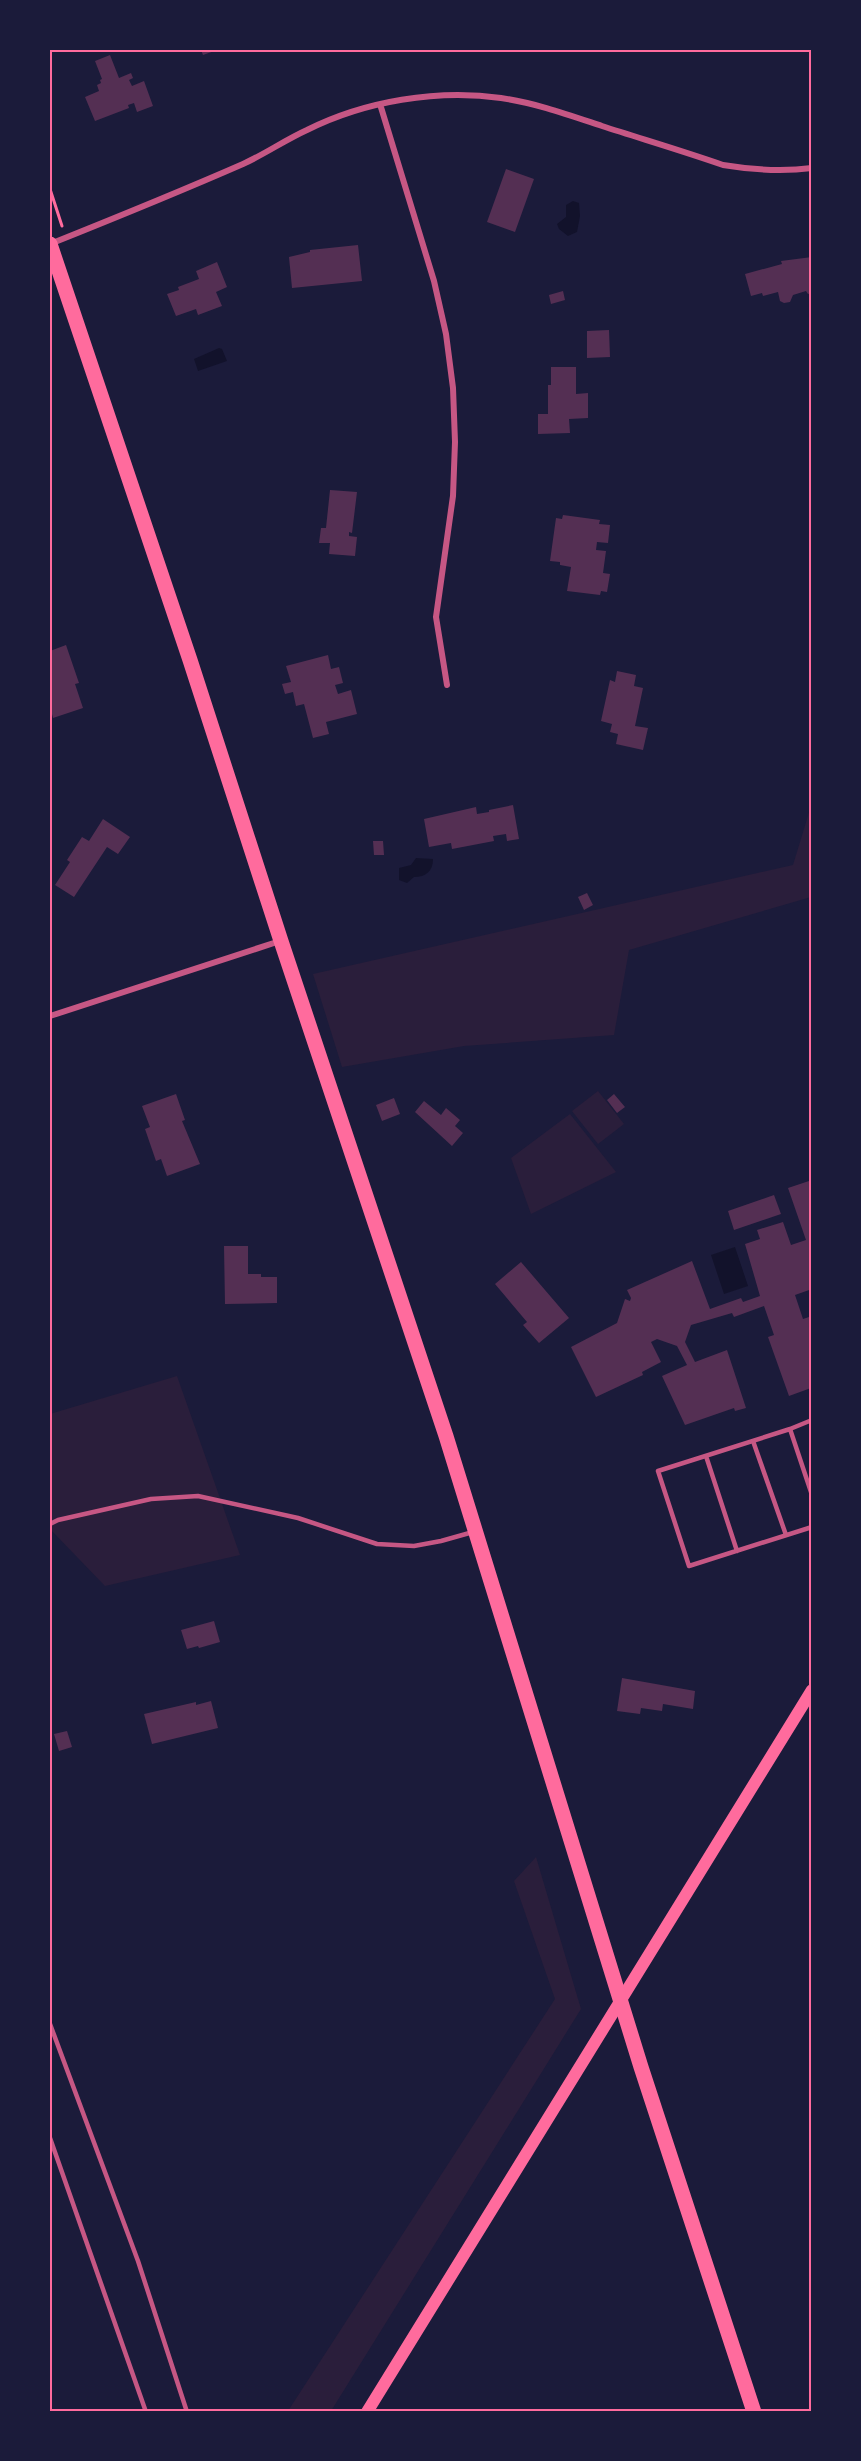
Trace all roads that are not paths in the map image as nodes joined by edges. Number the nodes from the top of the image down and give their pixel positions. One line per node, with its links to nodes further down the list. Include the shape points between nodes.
1 (380, 104): 2 (street, via 417,98 500,98 541,106 723,165 753,170); 3 (street, via 308,129 246,162); 4 (street, via 434,281 453,387 453,496 436,617)
2 (812, 168)
3 (50, 244): 5 (main road)
4 (447, 685)
5 (281, 941): 6 (street); 14 (main road)
6 (50, 1016)
7 (812, 1420): 8 (lane)
8 (790, 1429): 9 (lane); 11 (lane)
9 (753, 1441): 10 (lane); 15 (lane)
10 (706, 1456): 16 (lane); 16 (lane, via 658,1471 685,1555 689,1566)
11 (812, 1495)
12 (50, 1524): 14 (lane, via 151,1499 198,1496 298,1518 376,1544 414,1546)
13 (812, 1527): 15 (lane)
14 (475, 1530): 18 (main road)
15 (786, 1535): 16 (lane)
16 (737, 1551)
17 (812, 1690): 18 (main road)
18 (621, 2001): 23 (main road); 24 (main road)
19 (50, 2024): 22 (lane, via 138,2262)
20 (50, 2138): 21 (lane)
21 (146, 2412)
22 (187, 2412)
23 (367, 2412)
24 (754, 2412)

